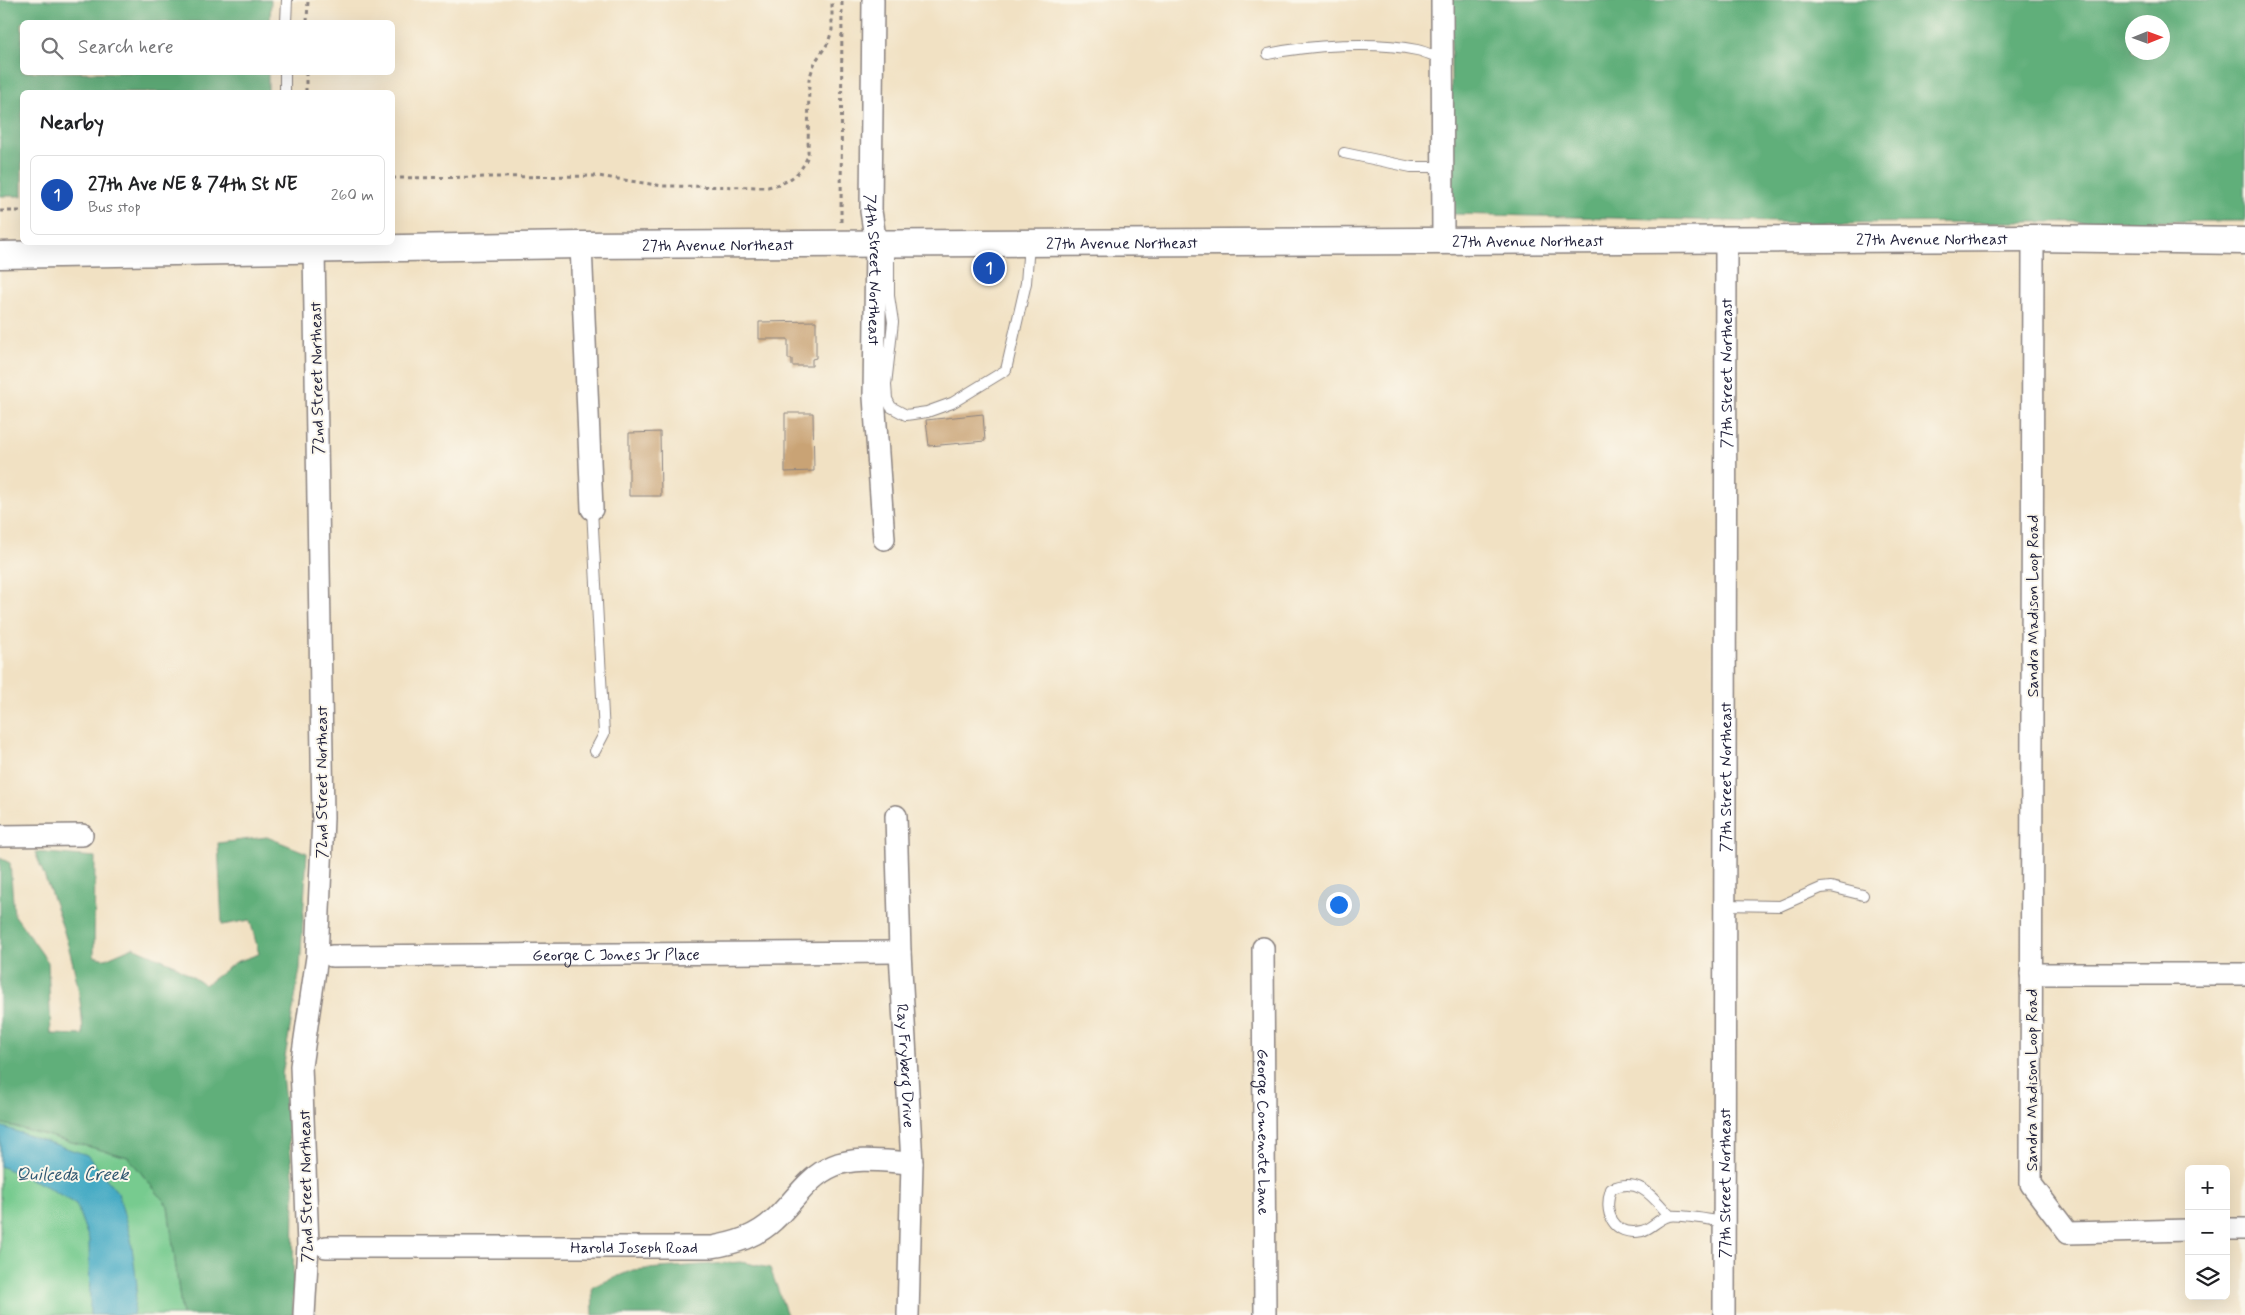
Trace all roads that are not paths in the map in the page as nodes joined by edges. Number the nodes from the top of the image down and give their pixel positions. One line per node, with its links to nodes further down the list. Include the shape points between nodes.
1 (286, 0): 4 (lane)
2 (873, 0): 16 (street, 74th Street Northeast, via 872,212)
3 (1442, 0): 6 (street)
4 (286, 20)
5 (1268, 54): 6 (lane, via 1354,45 1419,50)
6 (1442, 59): 10 (street)
7 (285, 75): 8 (lane)
8 (285, 90)
9 (1344, 153): 10 (lane, via 1411,168)
10 (1443, 167): 13 (street)
11 (2032, 238): 12 (street, 27th Avenue Northeast); 14 (street, 27th Avenue Northeast); 32 (street, Sandra Madison Loop Road)
12 (1726, 240): 13 (street, 27th Avenue Northeast); 28 (street, 77th Street Northeast)
13 (1443, 241): 15 (street, 27th Avenue Northeast)
14 (2245, 241)
15 (1029, 243): 16 (street, 27th Avenue Northeast); 16 (lane, via 1026,283 1006,370 952,403 906,415 891,407 887,399 893,322)
16 (883, 244): 17 (street, 27th Avenue Northeast); 22 (street, 74th Street Northeast, via 874,397)
17 (581, 245): 19 (street, 27th Avenue Northeast); 21 (street)
18 (282, 246): 19 (street, 27th Avenue Northeast); 20 (street, 27th Avenue Northeast)
19 (314, 249): 41 (street, 72nd Street Northeast, via 323,818 317,957 301,1066 308,1245)
20 (0, 255)
21 (592, 509): 23 (lane, via 604,734)
22 (884, 540)
23 (595, 751)
24 (896, 816): 30 (street, Ray Fryberg Drive)
25 (82, 835): 26 (street)
26 (0, 836)
27 (1862, 895): 28 (lane, via 1831,887 1780,906)
28 (1724, 905): 36 (street, 77th Street Northeast)
29 (1264, 948): 43 (street, George Comenote Lane)
30 (900, 952): 31 (street, George C Jones Jr Place); 34 (street, Ray Fryberg Drive)
31 (332, 956)
32 (2031, 974): 33 (street, Sandra Madison Loop Road); 38 (street, Sandra Madison Loop Road, via 2031,1184 2068,1233)
33 (2245, 974)
34 (912, 1163): 40 (street, Harold Joseph Road, via 854,1162 834,1166 813,1177 774,1221 758,1232 738,1242 712,1246); 42 (street, Ray Fryberg Drive)
35 (1670, 1216): 35 (lane, via 1643,1231 1624,1230 1610,1219 1606,1202 1611,1189 1622,1184 1637,1186 1651,1195); 36 (lane)
36 (1724, 1222): 44 (street, 77th Street Northeast)
37 (2245, 1229): 39 (street)
38 (2185, 1230)
39 (2230, 1230)
40 (326, 1247)
41 (304, 1315)
42 (908, 1315)
43 (1264, 1315)
44 (1724, 1315)

